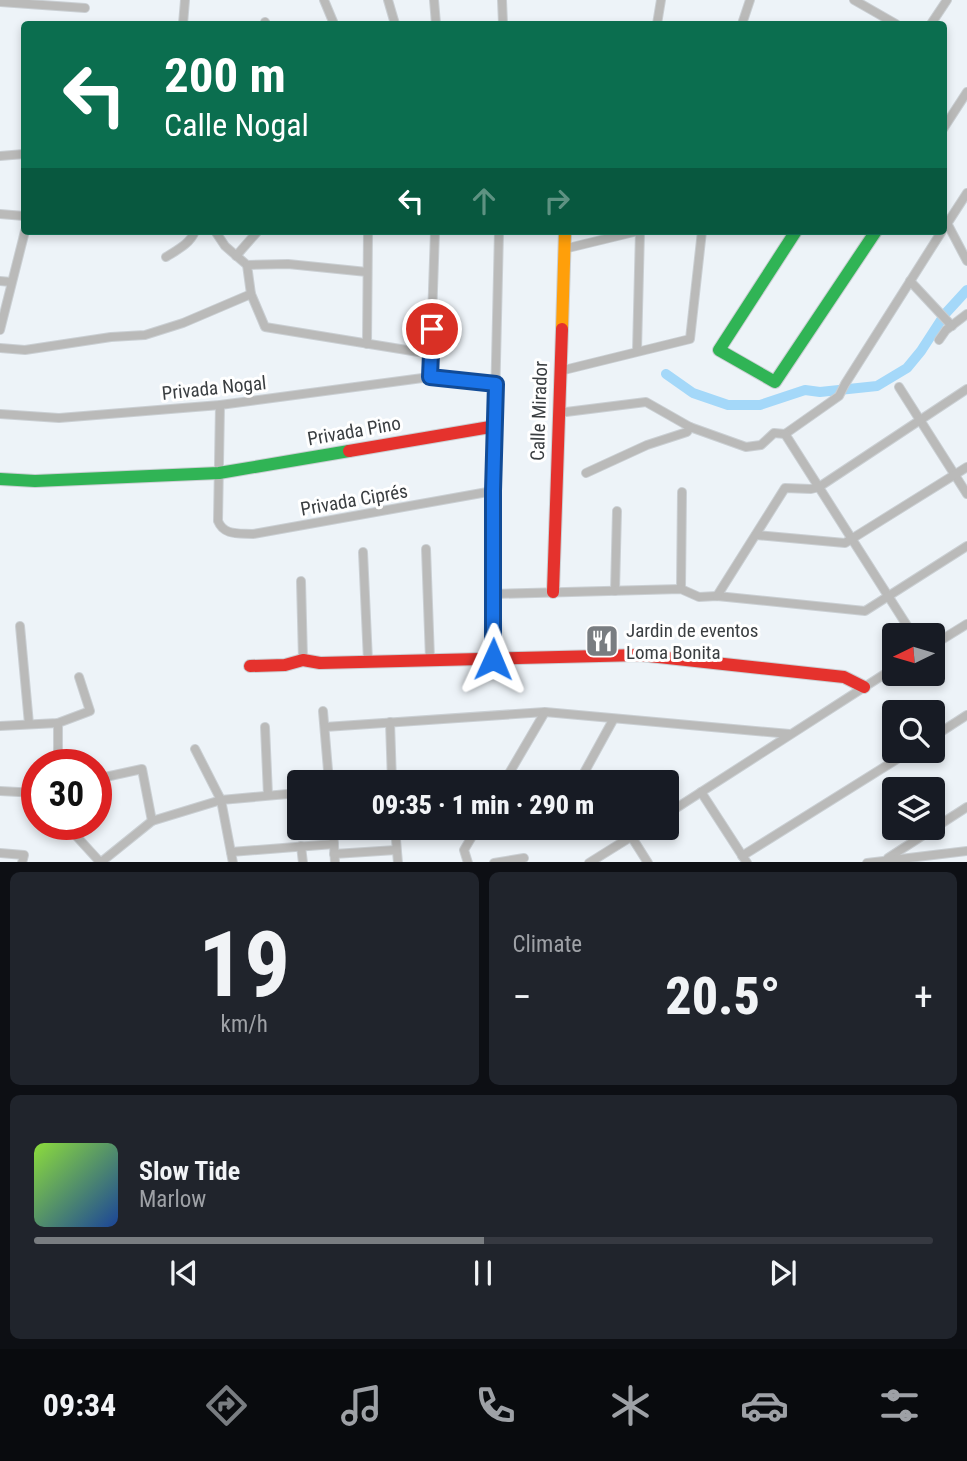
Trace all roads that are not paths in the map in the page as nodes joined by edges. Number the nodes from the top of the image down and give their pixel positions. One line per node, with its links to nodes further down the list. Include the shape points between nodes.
1 (185, 0): 12 (street)
2 (324, 0): 13 (street)
3 (388, 0): 14 (street)
4 (434, 0): 15 (street)
5 (502, 0): 16 (street)
6 (661, 0): 17 (street)
7 (750, 0): 18 (street)
8 (854, 0): 19 (street)
9 (947, 0): 20 (street)
10 (0, 2): 11 (street)
11 (85, 8)
12 (183, 21)
13 (333, 21)
14 (394, 21)
15 (436, 21)
16 (503, 21)
17 (658, 21)
18 (743, 21)
19 (891, 21)
20 (933, 21)
21 (967, 92): 22 (street)
22 (947, 123)
23 (21, 153): 24 (street)
24 (0, 156)
25 (967, 193): 28 (street)
26 (0, 214): 27 (street)
27 (21, 216)
28 (947, 222)
29 (947, 231): 47 (street)
30 (23, 235): 52 (street)
31 (193, 235): 46 (street)
32 (218, 235): 45 (street)
33 (254, 235): 45 (street)
34 (368, 235): 49 (street)
35 (435, 235): 61 (street)
36 (499, 235): 64 (street)
37 (565, 235): 44 (street, Calle Mirador)
38 (622, 235): 44 (street)
39 (639, 235): 60 (street)
40 (702, 235): 60 (street, via 690,339)
41 (793, 235): 42 (street, via 719,350 775,382)
42 (873, 235)
43 (938, 235): 51 (street)
44 (564, 249): 62 (street, Calle Mirador)
45 (236, 256): 48 (street)
46 (166, 257)
47 (967, 261)
48 (247, 265): 49 (street); 53 (street)
49 (367, 272): 58 (street)
50 (0, 281): 52 (street)
51 (910, 281): 55 (street); 73 (street, via 839,396)
52 (12, 282): 56 (street)
53 (251, 294): 58 (street, via 265,327); 59 (street, via 145,335 25,350)
54 (967, 314): 55 (street)
55 (952, 326): 57 (street)
56 (0, 330)
57 (939, 340)
58 (367, 344): 61 (street)
59 (0, 348)
60 (637, 351): 62 (street)
61 (431, 354): 63 (street)
62 (560, 371): 68 (street, Calle Mirador)
63 (430, 377): 64 (street, Privada Nogal); 67 (street, Privada Nogal)
64 (496, 384): 71 (street)
65 (899, 387): 70 (street)
66 (967, 389): 70 (street)
67 (220, 405): 69 (street, Privada Nogal, via 59,418); 75 (street)
68 (558, 413): 72 (street, via 646,402); 92 (street, Calle Mirador)
69 (0, 414)
70 (920, 419): 77 (street); 79 (street)
71 (496, 426): 75 (street, Privada Pino); 80 (street)
72 (690, 427): 73 (street, via 746,447 761,445 774,433); 76 (street)
73 (785, 434): 79 (street)
74 (967, 467): 77 (street)
75 (219, 473): 78 (street, Privada Pino); 80 (street, Privada Ciprés, via 218,521 227,533 253,534)
76 (586, 473)
77 (955, 474): 82 (street); 85 (street)
78 (0, 479)
79 (819, 486): 84 (street, via 785,488); 85 (street)
80 (493, 491): 93 (street)
81 (682, 492): 90 (street)
82 (967, 494)
83 (617, 511): 91 (street)
84 (757, 535): 85 (street); 94 (street)
85 (852, 540): 95 (street)
86 (967, 546): 95 (street)
87 (426, 549): 100 (street)
88 (363, 552): 103 (street)
89 (301, 581): 102 (street)
90 (681, 589): 91 (street); 94 (street, via 699,597)
91 (615, 591): 92 (street)
92 (553, 592): 93 (street)
93 (494, 594): 101 (street)
94 (717, 596): 95 (street, via 864,611)
95 (888, 597): 96 (street)
96 (905, 623)
97 (967, 624): 99 (street)
98 (20, 626): 114 (street)
99 (945, 638)
100 (430, 659): 101 (street); 103 (street)
101 (493, 659): 107 (street, via 640,655 844,677)
102 (303, 660): 103 (street); 104 (street)
103 (368, 661)
104 (250, 666)
105 (882, 676): 107 (street)
106 (79, 677): 113 (street, via 90,711)
107 (864, 687): 119 (street)
108 (323, 711): 117 (street)
109 (545, 712): 111 (street); 112 (street); 125 (street)
110 (967, 715): 118 (street)
111 (613, 720): 119 (street); 126 (street)
112 (390, 722): 117 (street); 124 (street)
113 (58, 723): 114 (street); 120 (street)
114 (29, 724): 115 (street)
115 (0, 726)
116 (265, 727): 132 (street)
117 (325, 727): 123 (street)
118 (945, 729)
119 (790, 734): 130 (street)
120 (58, 749)
121 (195, 749): 133 (street)
122 (892, 763): 149 (street)
123 (328, 770)
124 (392, 770)
125 (511, 770)
126 (586, 770)
127 (112, 776): 136 (street, via 142,769)
128 (0, 791): 129 (street)
129 (21, 792)
130 (701, 792): 134 (street); 149 (street)
131 (287, 794): 132 (street)
132 (268, 795): 133 (street)
133 (221, 800): 136 (street); 145 (street)
134 (679, 806)
135 (967, 807): 150 (street)
136 (152, 821): 152 (street)
137 (80, 840): 152 (street)
138 (396, 840): 143 (street)
139 (470, 840): 156 (street, via 464,850)
140 (625, 840): 158 (street)
141 (634, 840): 159 (street)
142 (301, 846): 145 (street); 147 (street); 154 (street)
143 (396, 850): 147 (street); 155 (street)
144 (967, 851): 150 (street)
145 (231, 852): 153 (street)
146 (0, 853): 151 (street, via 24,855)
147 (334, 853)
148 (524, 858): 157 (street)
149 (745, 859)
150 (885, 860): 160 (street)
151 (22, 862)
152 (100, 862)
153 (233, 862)
154 (303, 862)
155 (398, 862)
156 (468, 862)
157 (500, 862)
158 (591, 862)
159 (647, 862)
160 (873, 862)

